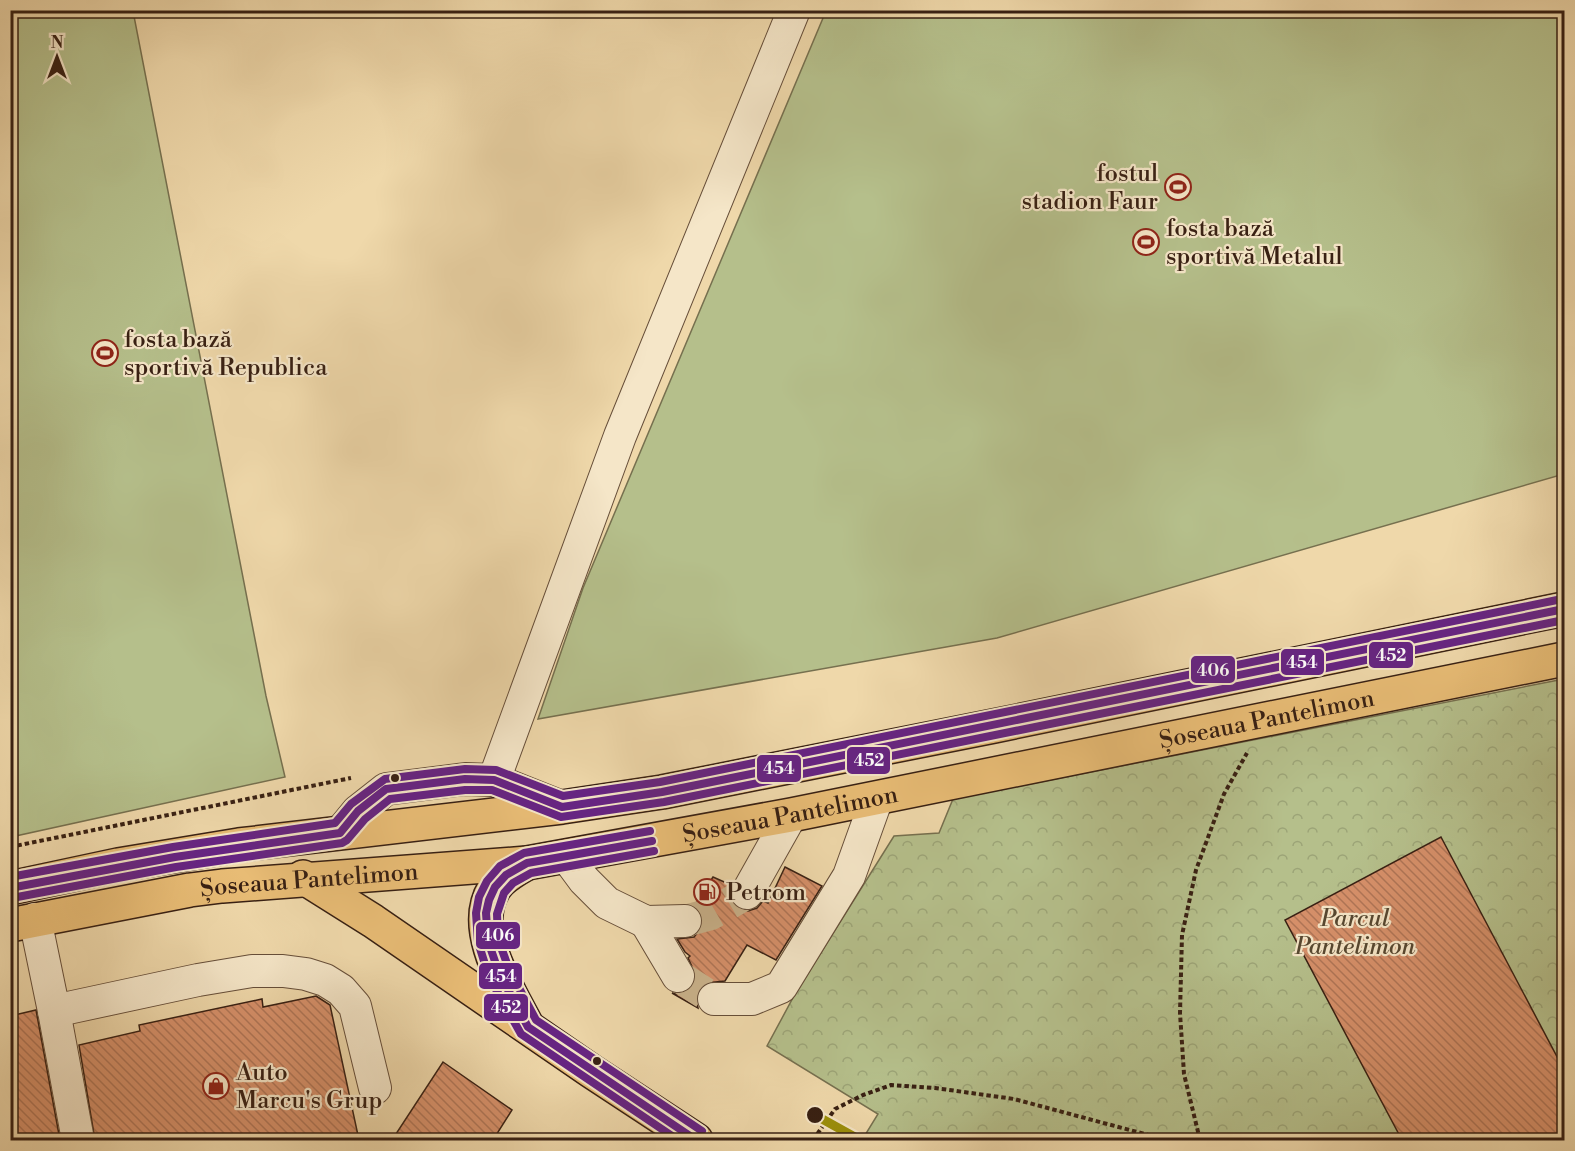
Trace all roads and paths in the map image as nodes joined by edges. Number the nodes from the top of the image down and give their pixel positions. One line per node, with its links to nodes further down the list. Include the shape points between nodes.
1 (794, 10): 6 (lane, via 620,436)
2 (1564, 609): 8 (main road, Șoseaua Pantelimon, via 662,792)
3 (1564, 659): 4 (main road, Șoseaua Pantelimon)
4 (1271, 718): 7 (main road, Șoseaua Pantelimon); 30 (path, via 1250,746 1224,794 1196,870 1182,935 1180,1013 1184,1074)
5 (356, 776): 12 (path)
6 (494, 780): 8 (lane); 10 (lane, via 465,779 386,789 358,811)
7 (877, 798): 9 (main road, Șoseaua Pantelimon); 22 (lane, via 849,876 781,987 752,999)
8 (562, 807): 10 (main road, Șoseaua Pantelimon)
9 (790, 815): 13 (main road, Șoseaua Pantelimon); 17 (lane)
10 (340, 833): 11 (main road, Șoseaua Pantelimon); 15 (main road)
11 (239, 845): 15 (main road); 16 (main road, Șoseaua Pantelimon)
12 (10, 847)
13 (567, 857): 14 (main road, Șoseaua Pantelimon); 20 (lane, via 607,903)
14 (526, 863): 15 (main road, Șoseaua Pantelimon); 24 (main road, via 495,887 486,913 488,941 495,962)
15 (307, 879): 19 (main road, Șoseaua Pantelimon, via 190,890); 24 (main road)
16 (10, 888)
17 (747, 893)
18 (685, 921): 20 (lane)
19 (23, 922): 23 (lane)
20 (646, 922): 21 (lane)
21 (678, 976)
22 (714, 999)
23 (54, 1011): 25 (lane, via 252,971 306,974 341,990 355,1006); 26 (lane)
24 (528, 1027): 27 (main road)
25 (375, 1088)
26 (78, 1140)
27 (696, 1140)
28 (813, 1140): 29 (path, via 836,1109 891,1085 1014,1099)
29 (1167, 1140)
30 (1200, 1140)

